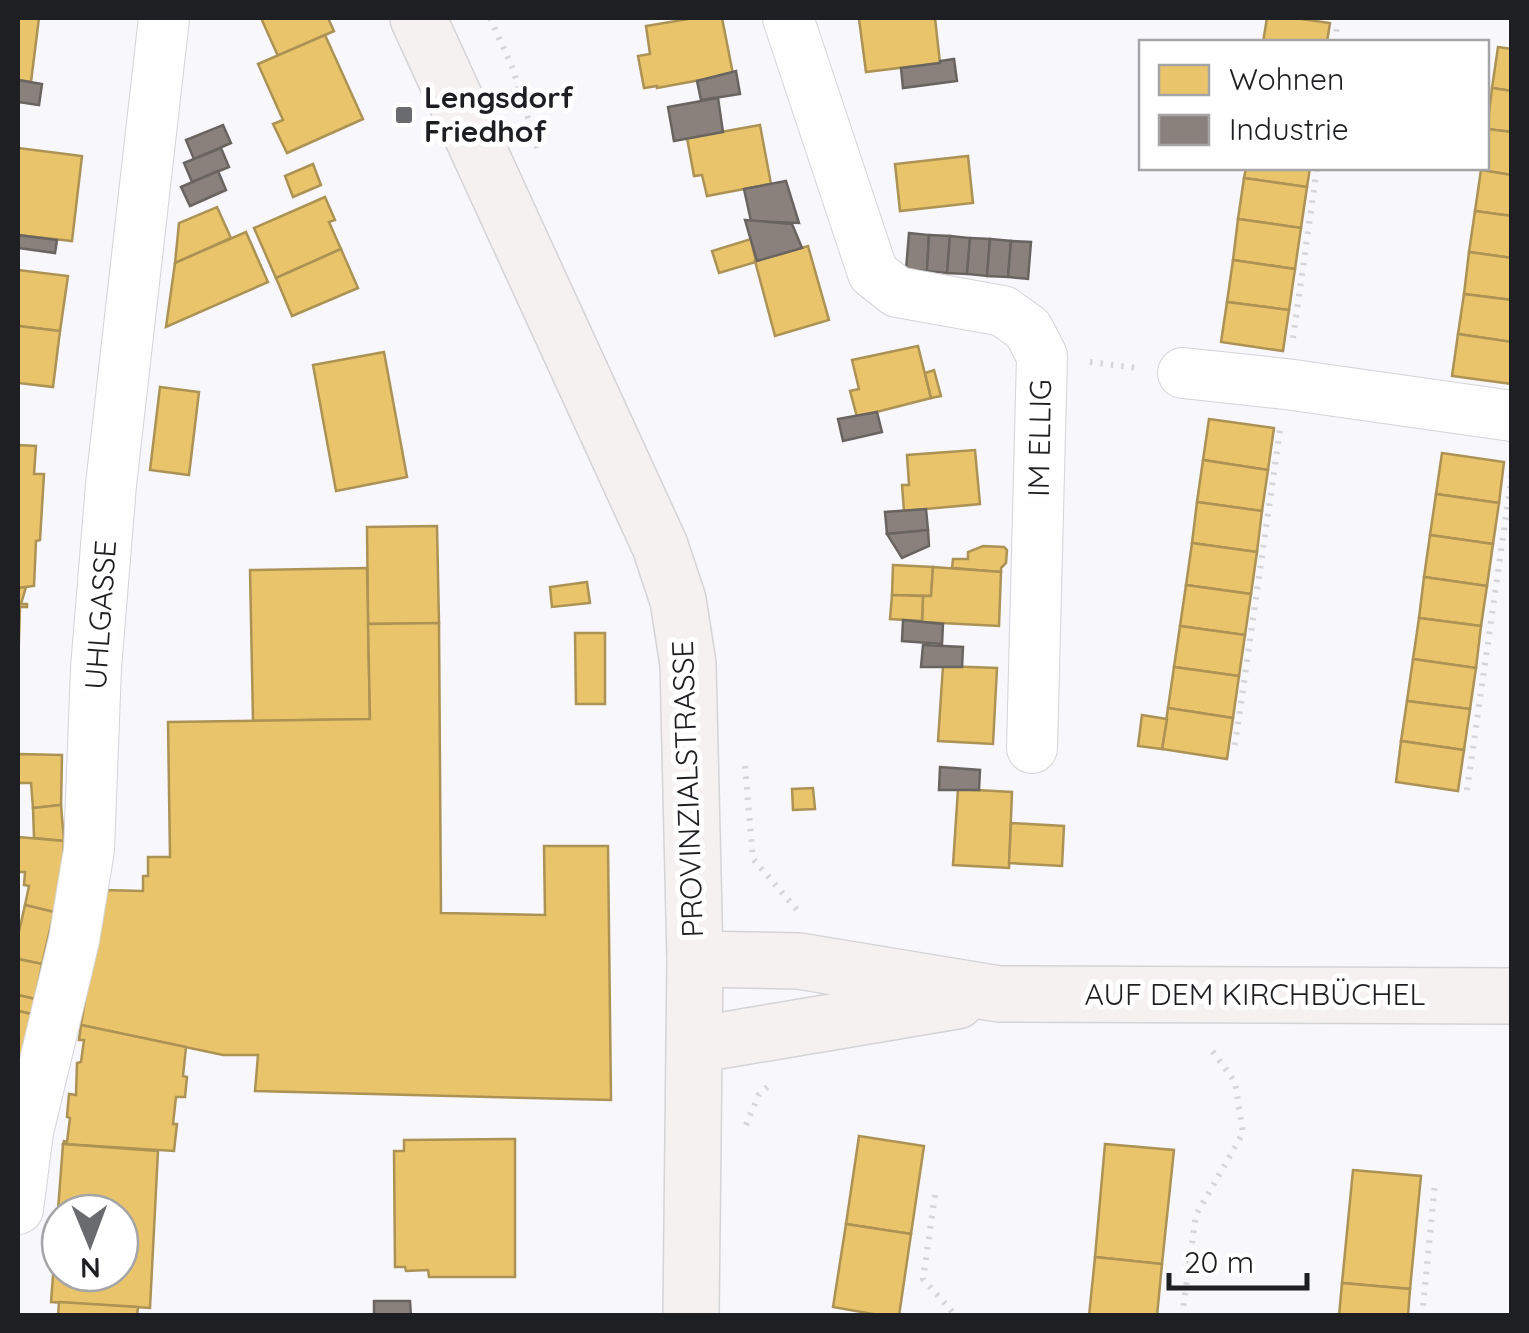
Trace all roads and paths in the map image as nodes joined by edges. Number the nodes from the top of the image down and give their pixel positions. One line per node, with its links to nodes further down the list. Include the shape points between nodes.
1 (164, 18): 22 (street, UHLGASSE, via 111,484 89,850 28,1132)
2 (418, 18): 15 (main road, PROVINZIALSTRASSE, via 660,546 678,600 688,664)
3 (788, 18): 7 (street, IM ELLIG, via 873,273 897,292 1003,311 1028,329)
4 (1337, 25): 5 (path)
5 (1335, 40)
6 (1317, 170): 9 (path)
7 (1042, 356): 8 (path); 13 (street, IM ELLIG)
8 (1184, 373): 9 (street)
9 (1286, 384): 10 (street); 12 (path)
10 (1512, 416)
11 (1512, 474): 14 (path)
12 (1235, 745)
13 (1032, 748)
14 (1467, 790)
15 (695, 959): 16 (main road, AUF DEM KIRCHBÜCHEL, via 799,961); 19 (main road, PROVINZIALSTRASSE)
16 (999, 994): 17 (main road, AUF DEM KIRCHBÜCHEL); 19 (main road, AUF DEM KIRCHBÜCHEL)
17 (1171, 995): 18 (main road, AUF DEM KIRCHBÜCHEL); 25 (path, via 1235,1082 1242,1134 1196,1215)
18 (1512, 996)
19 (694, 1045): 23 (main road, PROVINZIALSTRASSE)
20 (1436, 1184): 26 (path)
21 (934, 1195): 24 (path, via 923,1279)
22 (18, 1209)
23 (691, 1316)
24 (956, 1316)
25 (1182, 1316)
26 (1422, 1316)

